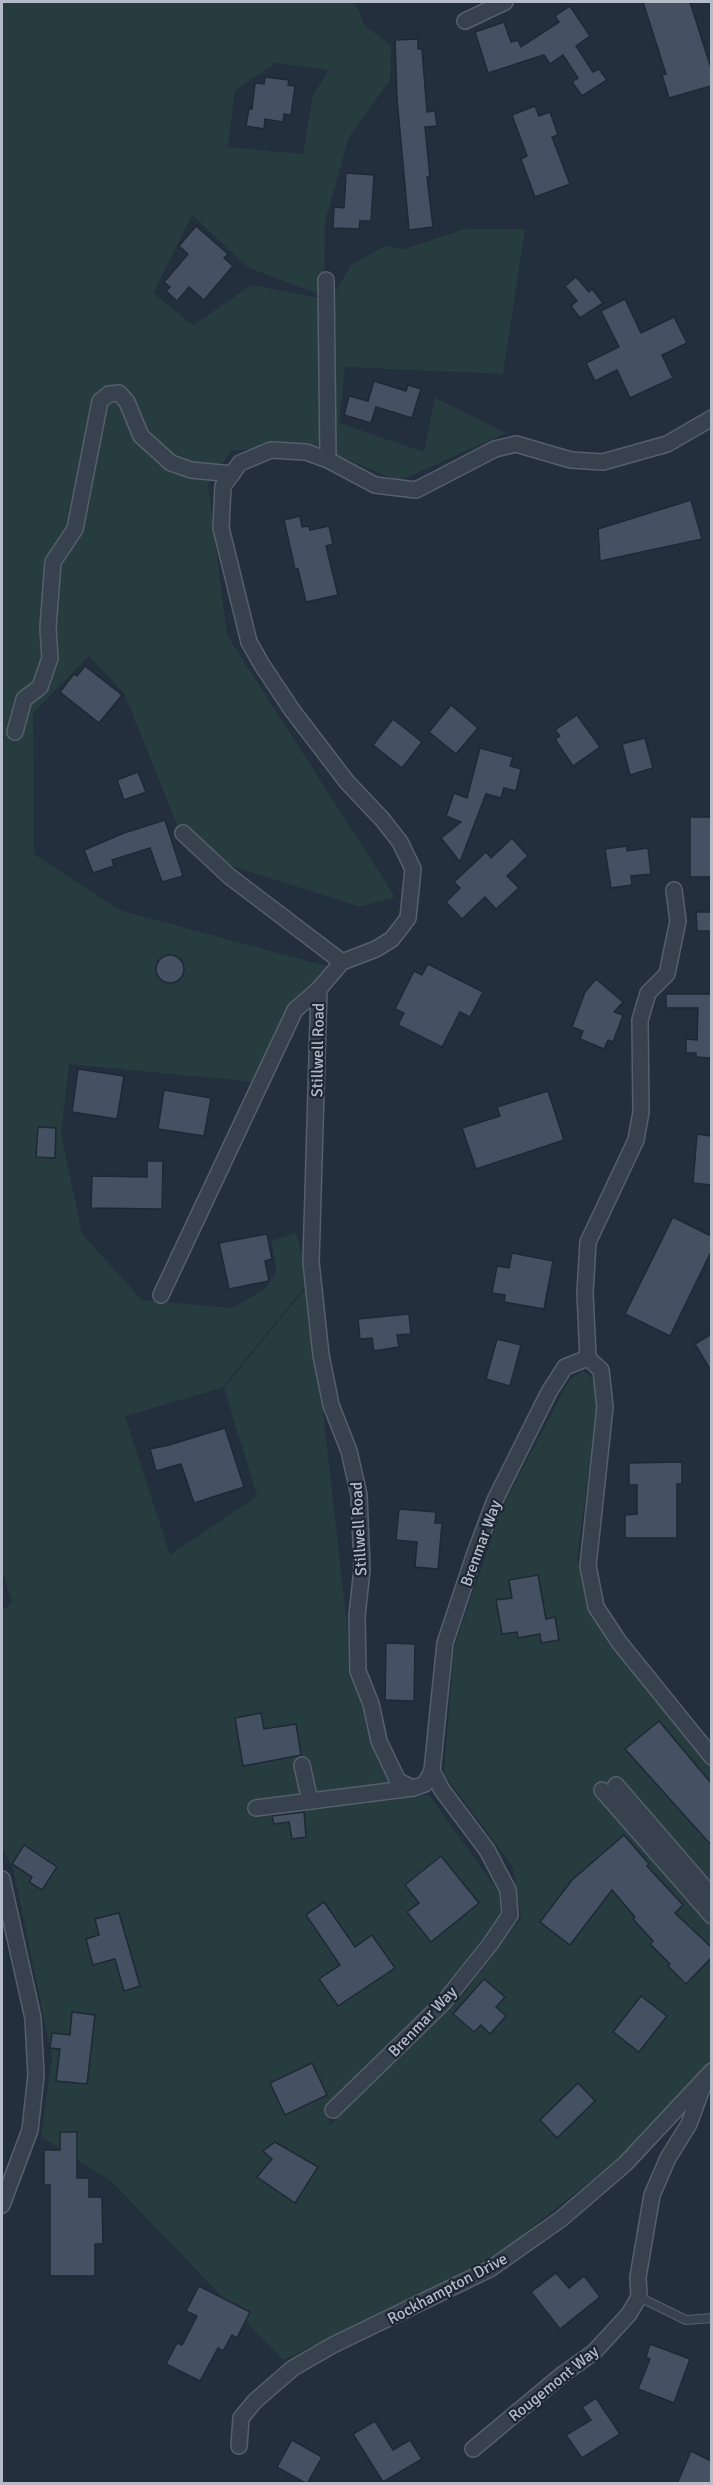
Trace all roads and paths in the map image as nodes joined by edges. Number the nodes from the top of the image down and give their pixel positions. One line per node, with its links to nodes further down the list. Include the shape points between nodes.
1 (505, 2): 2 (street)
2 (465, 21)
3 (326, 280): 5 (street)
4 (711, 418): 5 (street, via 667,444 603,462 571,460 516,444 495,449 416,490 375,485)
5 (328, 460): 6 (street, via 306,452 271,450 240,463)
6 (232, 474): 7 (street, via 191,470 171,463 141,436 127,402 119,393 100,401 75,529 53,562 50,658 40,687 24,699); 10 (street, Stillwell Road, via 223,486 221,528 249,642 292,710 347,783 400,842 413,869 408,918 392,939)
7 (15, 732)
8 (183, 833): 10 (street, via 229,876)
9 (674, 890): 13 (street, via 678,921 667,974 648,993 640,1020 641,1112 636,1140 588,1242)
10 (342, 962): 11 (street, Stillwell Road)
11 (319, 989): 12 (street, via 295,1010); 17 (street, Stillwell Road, via 311,1262 331,1405 349,1451 359,1495 362,1569 357,1616 358,1671 379,1741 398,1781)
12 (161, 1296)
13 (588, 1358): 14 (street, via 601,1370 605,1407 588,1566 596,1607 619,1642); 16 (street, Brenmar Way, via 566,1367 549,1392 495,1500 445,1643)
14 (711, 1757)
15 (302, 1765): 18 (street)
16 (432, 1771): 17 (street, via 425,1784); 24 (street, Brenmar Way, via 442,1791 487,1850 508,1890 510,1915 444,2002)
17 (413, 1788): 18 (street)
18 (310, 1801): 19 (street)
19 (256, 1808)
20 (2, 1879): 25 (street, via 33,2018 36,2075 30,2130)
21 (711, 1896): 22 (street, via 609,1788)
22 (711, 1916)
23 (709, 2074): 26 (street, via 689,2124 652,2195 638,2277); 28 (street, Rockhampton Drive, via 625,2164 561,2219 490,2269 293,2368 241,2418)
24 (333, 2110)
25 (2, 2205)
26 (639, 2297): 27 (lane, via 687,2320); 29 (street, Rougemont Way, via 629,2314 594,2352)
27 (711, 2319)
28 (239, 2446)
29 (473, 2449)

